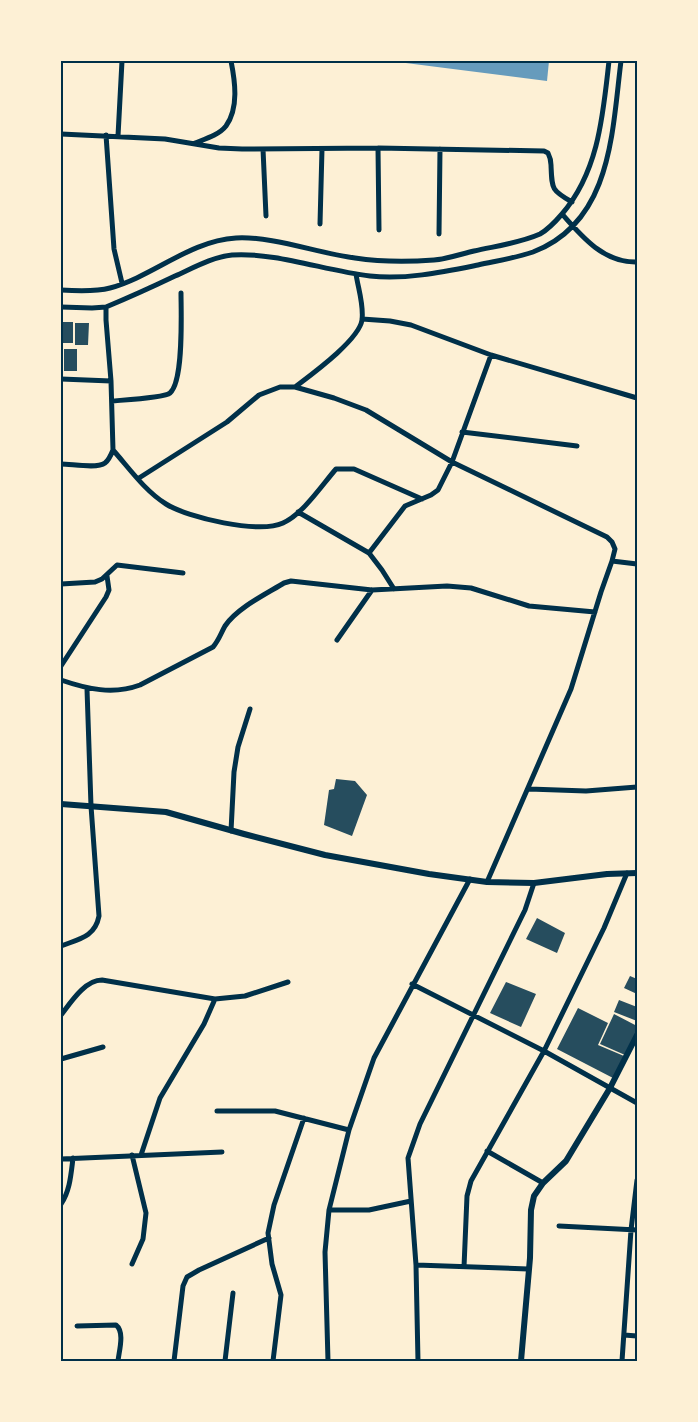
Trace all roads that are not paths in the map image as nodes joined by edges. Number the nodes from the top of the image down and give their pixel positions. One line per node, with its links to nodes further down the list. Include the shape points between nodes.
1 (122, 61): 7 (street)
2 (231, 61): 8 (street, via 232,115 225,127)
3 (609, 61): 13 (street, via 602,122 593,158)
4 (621, 61): 17 (street, via 604,168 594,197)
5 (61, 134): 6 (street)
6 (106, 135): 7 (street); 22 (street, via 114,248)
7 (118, 136): 8 (street)
8 (195, 144): 10 (street)
9 (378, 148): 11 (street); 12 (street); 18 (street)
10 (263, 149): 11 (street); 15 (street)
11 (322, 149): 16 (street)
12 (440, 149): 13 (street, via 544,151 550,157 552,186); 19 (street)
13 (572, 202): 14 (street)
14 (562, 214): 17 (street); 22 (street, via 541,233 516,242 435,260 387,262 235,238 189,251)
15 (266, 216)
16 (320, 224)
17 (573, 226): 20 (street, via 607,256 622,262); 21 (street, via 562,236 532,252 493,262 444,272 396,276)
18 (379, 230)
19 (440, 234)
20 (637, 262)
21 (356, 274): 26 (street, via 280,259 230,255 206,262); 27 (street)
22 (122, 283): 23 (street, via 95,290)
23 (61, 290)
24 (181, 293): 33 (street, via 180,367 173,389 165,395)
25 (61, 307): 26 (street)
26 (106, 307): 30 (street)
27 (362, 319): 28 (street, via 411,325); 31 (street, via 357,333)
28 (491, 355): 32 (street); 34 (street)
29 (61, 379): 30 (street)
30 (111, 381): 33 (street)
31 (295, 387): 37 (street, via 366,410); 39 (street, via 259,395 227,422)
32 (637, 398)
33 (112, 401): 36 (street)
34 (462, 432): 35 (street); 37 (street)
35 (577, 446)
36 (113, 450): 38 (street, via 110,458 99,466); 39 (street)
37 (452, 462): 40 (street, via 438,490); 43 (street, via 607,537 615,549)
38 (61, 464)
39 (139, 478): 41 (street, via 165,504 199,517 246,527 266,527 285,522)
40 (422, 499): 41 (street, via 354,470 336,469); 42 (street, via 405,506)
41 (298, 512): 42 (street)
42 (368, 553): 48 (street)
43 (612, 561): 44 (street); 50 (street)
44 (637, 564)
45 (183, 573): 46 (street, via 121,565 113,567)
46 (107, 576): 47 (street, via 95,582); 52 (street, via 106,597)
47 (61, 584)
48 (394, 589): 49 (street); 50 (street, via 471,588 529,606)
49 (372, 590): 51 (street); 54 (street, via 298,581 284,583 236,615 225,626 213,647 129,689)
50 (594, 612): 57 (street, via 571,689)
51 (337, 640)
52 (61, 666)
53 (61, 680): 54 (street)
54 (87, 689): 59 (street)
55 (250, 709): 60 (street, via 234,772)
56 (637, 787): 57 (street, via 586,791)
57 (529, 789): 64 (street)
58 (61, 804): 59 (street)
59 (91, 806): 60 (street, via 166,812); 66 (street, via 98,924 84,937)
60 (231, 831): 63 (street, via 325,855)
61 (627, 873): 62 (street); 65 (street); 74 (street)
62 (637, 874)
63 (470, 879): 64 (street); 68 (street)
64 (488, 882): 65 (street)
65 (534, 883): 71 (street, via 525,910)
66 (61, 946)
67 (288, 982): 69 (street, via 244,996)
68 (412, 984): 71 (street); 80 (street, via 374,1058)
69 (215, 999): 70 (street, via 95,980); 83 (street, via 204,1024 160,1098)
70 (62, 1013)
71 (473, 1014): 74 (street); 89 (street, via 420,1124 408,1158)
72 (637, 1035): 76 (street)
73 (103, 1047): 75 (street)
74 (544, 1051): 76 (street); 81 (street)
75 (61, 1059)
76 (610, 1088): 77 (street); 88 (street, via 566,1161)
77 (637, 1103)
78 (217, 1111): 79 (street, via 268,1111)
79 (304, 1118): 80 (street); 94 (street, via 274,1206)
80 (349, 1130): 91 (street)
81 (487, 1151): 88 (street); 97 (street, via 467,1196)
82 (222, 1152): 83 (street)
83 (141, 1154): 84 (street)
84 (132, 1155): 85 (street); 95 (street, via 146,1213 143,1239)
85 (73, 1158): 86 (street); 90 (street, via 69,1187)
86 (61, 1159)
87 (637, 1180): 93 (street)
88 (543, 1183): 98 (street, via 534,1196 531,1210)
89 (411, 1201): 91 (street, via 369,1210); 96 (street)
90 (61, 1204)
91 (329, 1210): 107 (street, via 325,1252)
92 (559, 1226): 93 (street)
93 (634, 1230): 101 (street)
94 (268, 1238): 104 (street, via 187,1277 183,1286); 106 (street, via 281,1295)
95 (132, 1264)
96 (416, 1265): 97 (street); 108 (street)
97 (464, 1267): 98 (street)
98 (528, 1269): 109 (street)
99 (233, 1293): 105 (street)
100 (77, 1326): 103 (street, via 119,1327)
101 (624, 1335): 102 (street); 110 (street)
102 (637, 1336)
103 (118, 1361)
104 (174, 1361)
105 (225, 1361)
106 (273, 1361)
107 (328, 1361)
108 (418, 1361)
109 (521, 1361)
110 (622, 1361)

